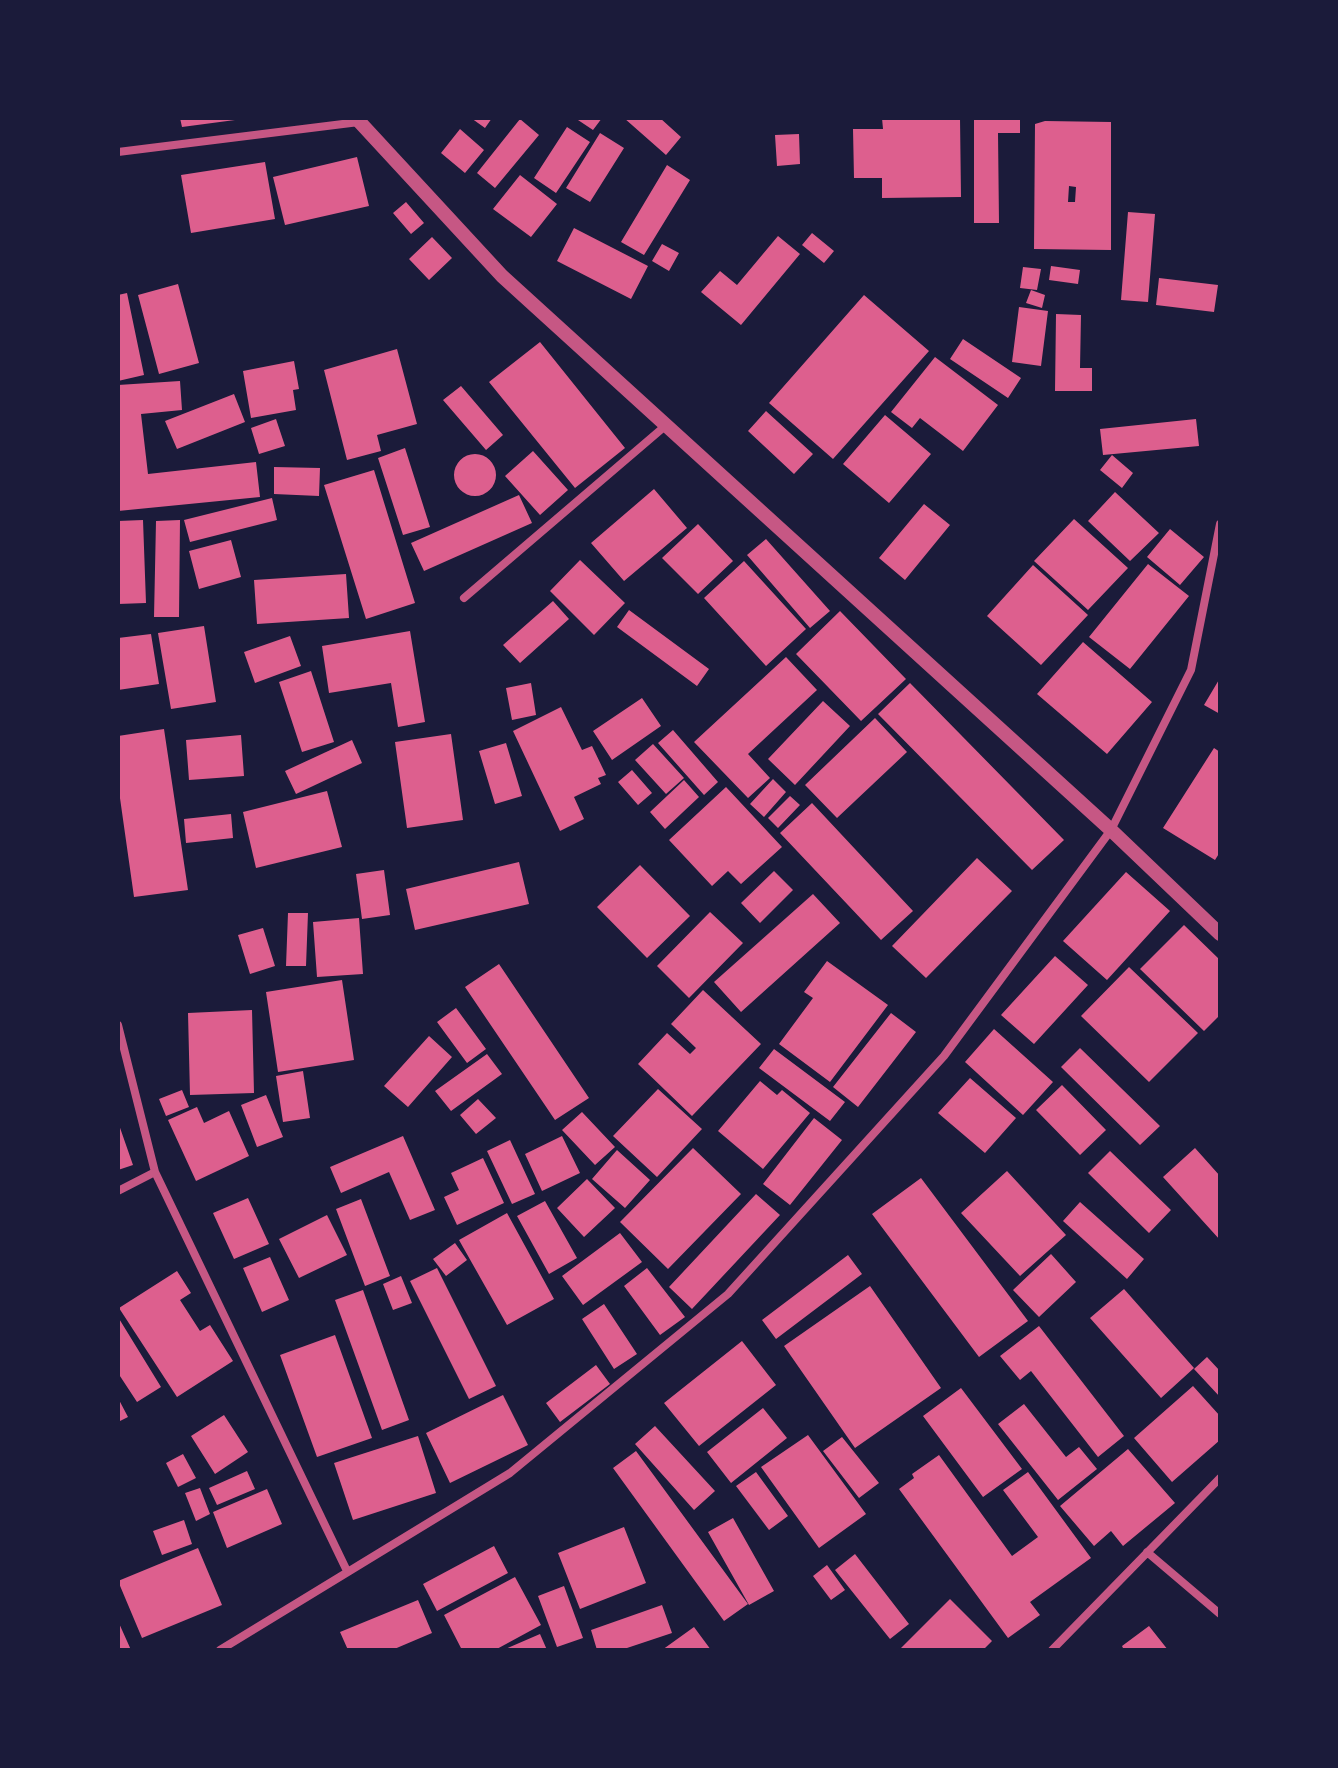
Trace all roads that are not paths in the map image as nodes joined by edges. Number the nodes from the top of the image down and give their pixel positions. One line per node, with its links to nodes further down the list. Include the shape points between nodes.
1 (357, 120): 2 (street); 3 (street, via 502,276)
2 (118, 152)
3 (664, 427): 5 (street); 6 (street)
4 (1220, 524): 6 (street, via 1191,670)
5 (464, 598)
6 (1111, 830): 7 (street); 13 (street, via 944,1056 728,1294 510,1473)
7 (1220, 934)
8 (118, 1025): 9 (street)
9 (155, 1172): 10 (street); 13 (street)
10 (118, 1191)
11 (1220, 1478): 12 (street)
12 (1147, 1552): 14 (street); 16 (street)
13 (347, 1571): 15 (street)
14 (1220, 1614)
15 (220, 1650)
16 (1052, 1650)

